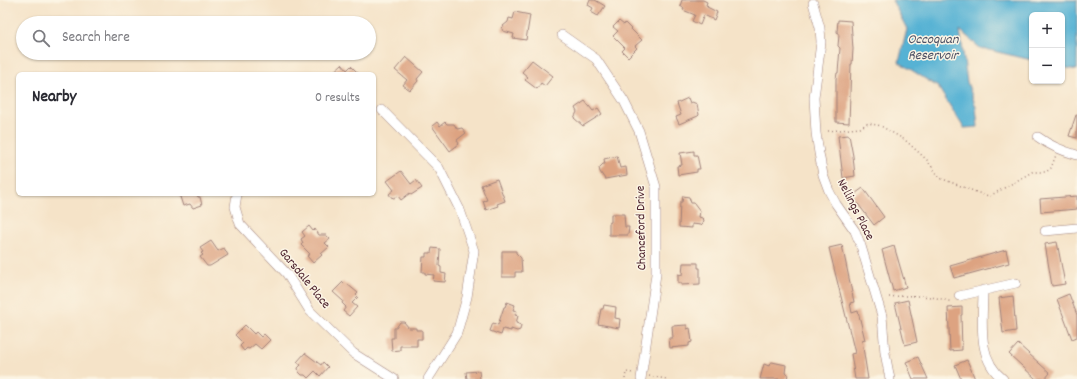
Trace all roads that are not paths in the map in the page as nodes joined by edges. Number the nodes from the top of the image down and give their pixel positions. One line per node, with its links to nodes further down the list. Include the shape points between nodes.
1 (813, 3): 15 (street, Nellings Place, via 821,42 814,98 816,133 823,175 836,204 855,231 861,246 882,316)
2 (562, 35): 14 (street, Chanceford Drive, via 596,59 624,101 639,131 656,187 656,274)
3 (382, 110): 13 (street, via 439,168 460,210 474,251 467,297 457,333)
4 (1038, 137): 5 (street, via 1047,144)
5 (1077, 155)
6 (237, 196): 12 (street, Garsdale Place, via 235,208 240,224 287,274 310,311 353,353)
7 (1077, 228): 8 (street)
8 (1045, 231)
9 (1016, 283): 10 (street)
10 (983, 290): 11 (street); 16 (street, via 985,354 994,370)
11 (959, 300)
12 (394, 379)
13 (428, 379)
14 (641, 379)
15 (890, 379)
16 (1003, 379)

